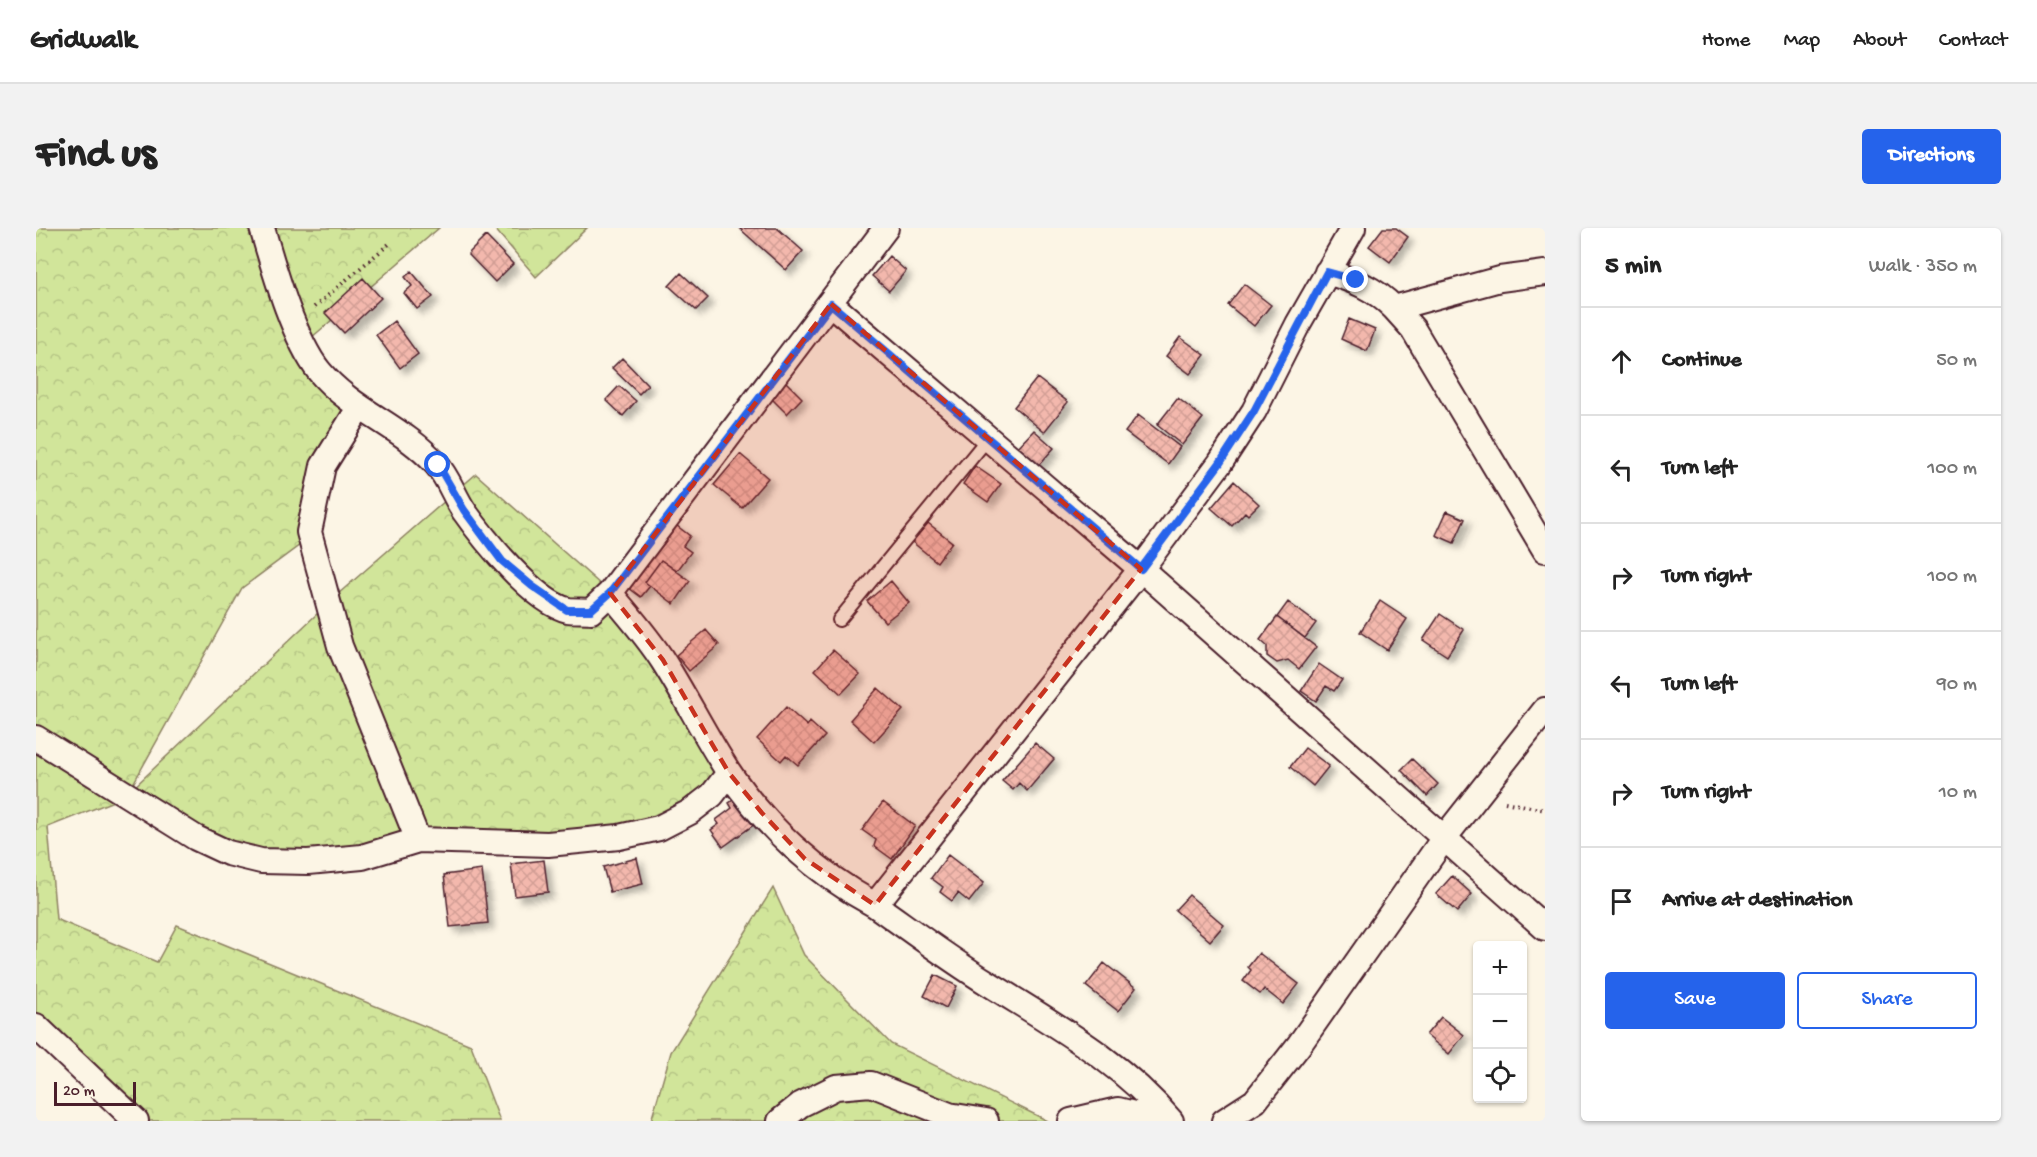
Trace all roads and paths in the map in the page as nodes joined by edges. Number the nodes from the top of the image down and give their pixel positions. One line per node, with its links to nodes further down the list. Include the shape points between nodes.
1 (262, 228): 9 (street, via 280,289)
2 (886, 228): 7 (street)
3 (1353, 228): 5 (street)
4 (389, 244): 9 (path)
5 (1327, 272): 8 (street, via 1356,280 1379,293); 13 (street, via 1254,411)
6 (1545, 273): 8 (street, via 1500,279)
7 (831, 304): 11 (street); 14 (street)
8 (1394, 308): 12 (street, via 1413,329)
9 (294, 320): 10 (street, via 319,371)
10 (359, 408): 14 (street, via 410,439 438,465 464,510 502,561 551,601 567,610 591,610); 20 (street, via 323,466 309,532 340,646)
11 (988, 438): 13 (street); 15 (lane)
12 (1545, 550)
13 (1141, 569): 19 (street); 21 (street)
14 (610, 593): 18 (street, via 663,660)
15 (839, 620)
16 (1545, 710): 19 (street)
17 (36, 738): 20 (street, via 195,838 228,853 261,861 308,862 362,857)
18 (729, 773): 20 (street, via 712,795 697,806 659,828 619,837 548,843); 21 (street, via 805,859)
19 (1444, 838): 22 (street); 30 (street, via 1299,1045 1255,1101)
20 (418, 840)
21 (874, 905): 29 (street, via 1103,1056)
22 (1545, 928)
23 (36, 1026): 24 (street)
24 (136, 1121)
25 (780, 1121): 26 (street, via 800,1105 836,1087 871,1084 949,1115)
26 (986, 1121)
27 (1071, 1121): 28 (street, via 1118,1110)
28 (1162, 1121)
29 (1171, 1121)
30 (1224, 1121)

